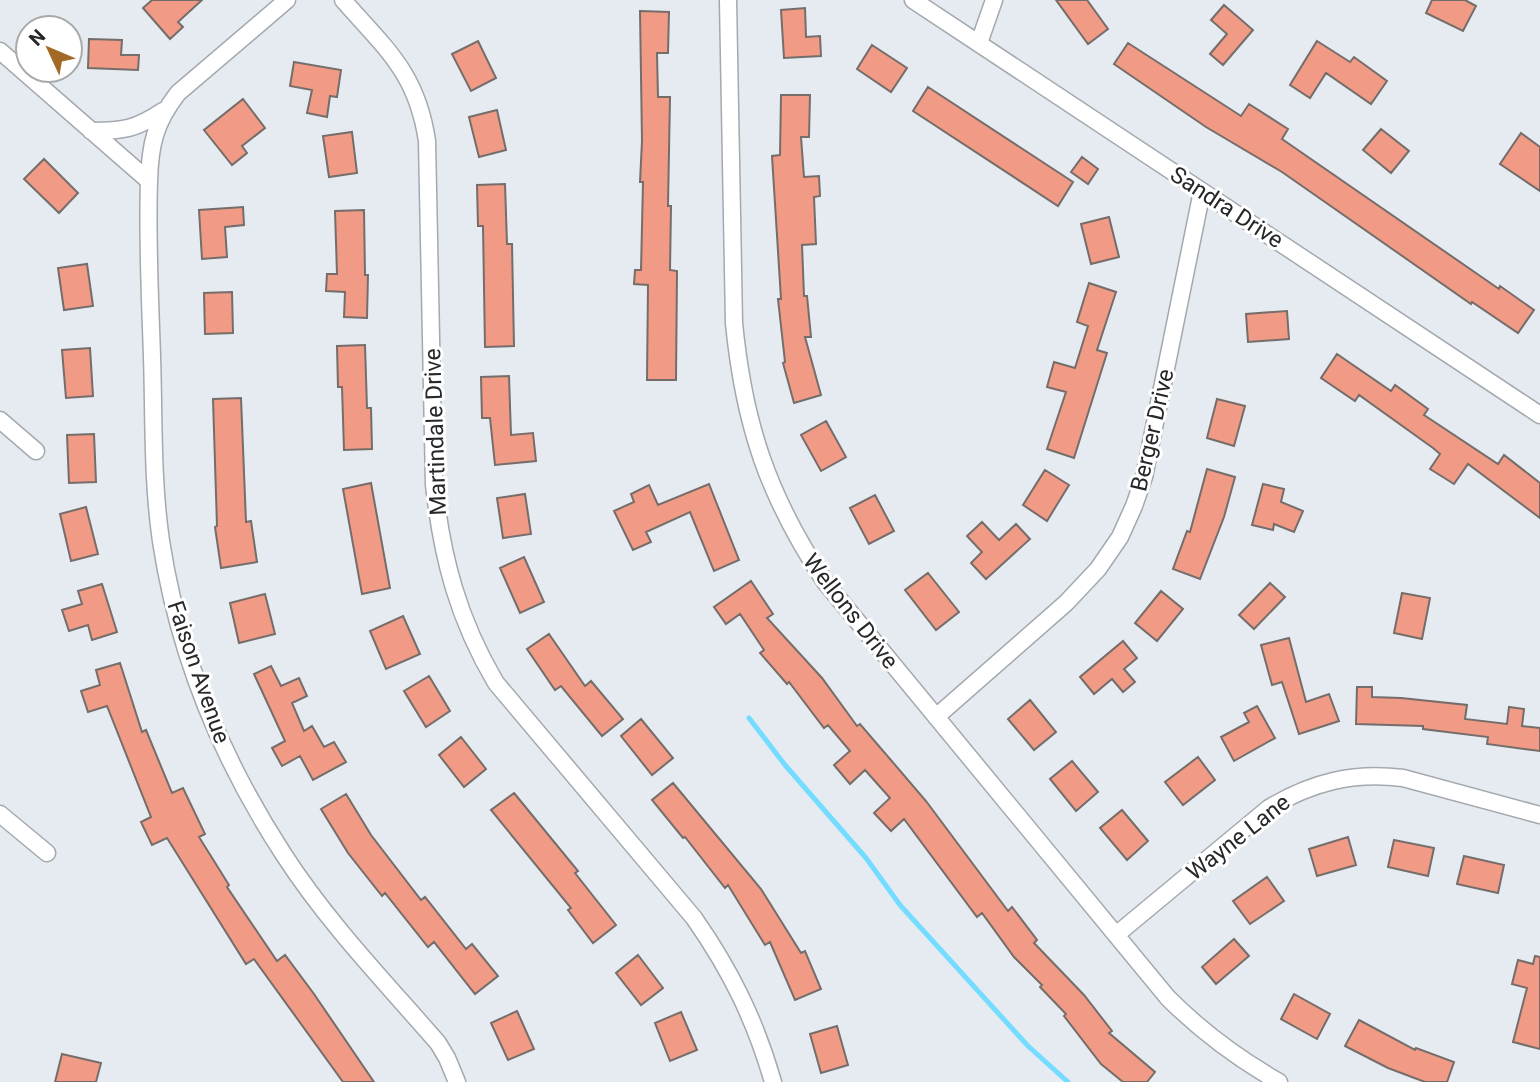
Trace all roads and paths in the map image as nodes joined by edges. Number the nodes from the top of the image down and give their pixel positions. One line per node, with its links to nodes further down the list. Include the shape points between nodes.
1 (287, 0): 8 (street)
2 (343, 0): 21 (street, Martindale Drive, via 405,72 424,116 434,485 448,573 462,614 495,683 716,950 741,995)
3 (728, 0): 15 (street, Wellons Drive, via 734,323 739,370 757,449 783,513 825,582)
4 (913, 0): 6 (street, Sandra Drive)
5 (994, 0): 6 (street)
6 (979, 43): 11 (street, Sandra Drive)
7 (0, 51): 9 (street)
8 (165, 109): 9 (street, via 143,125); 10 (street, Faison Avenue, via 150,149)
9 (91, 131): 10 (street)
10 (149, 181): 20 (street, Faison Avenue, via 161,539 176,614 201,692 228,755 284,856 324,911 438,1043)
11 (1202, 191): 12 (street, Sandra Drive); 15 (street, Berger Drive, via 1144,477 1120,537 1066,603)
12 (1540, 415)
13 (0, 420): 14 (street)
14 (36, 451)
15 (936, 717): 19 (street, Wellons Drive)
16 (0, 814): 18 (street)
17 (1540, 815): 19 (street, Wayne Lane, via 1403,778 1352,776 1322,782 1269,808)
18 (47, 853)
19 (1116, 935): 22 (street, Wellons Drive, via 1199,1028)
20 (457, 1082)
21 (773, 1082)
22 (1279, 1082)

